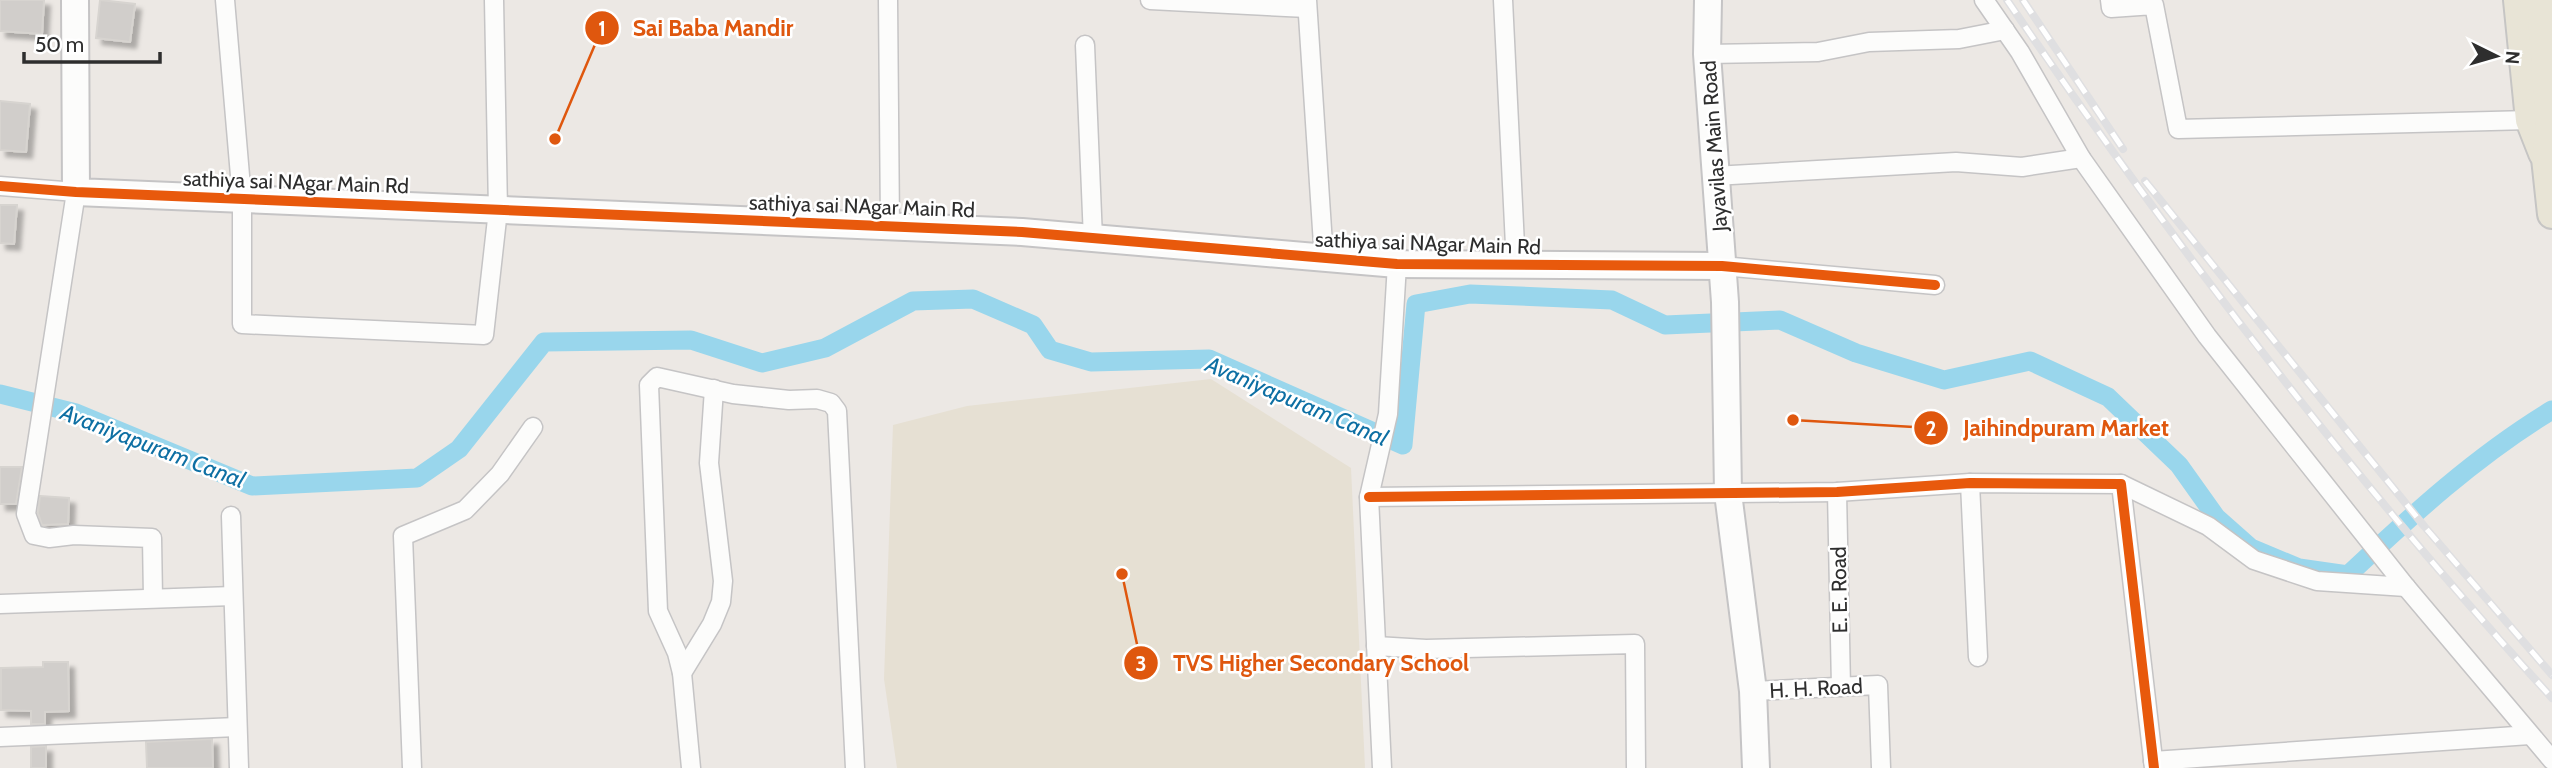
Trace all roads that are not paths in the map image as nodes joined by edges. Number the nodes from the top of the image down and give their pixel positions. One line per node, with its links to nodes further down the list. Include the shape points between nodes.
1 (75, 0): 21 (street)
2 (225, 0): 22 (street)
3 (494, 0): 23 (street)
4 (888, 0): 25 (street)
5 (1150, 0): 11 (street)
6 (1503, 0): 30 (street)
7 (1717, 0): 13 (street, Jayavilas Main Road)
8 (1984, 0): 14 (street)
9 (2110, 0): 10 (street, via 2111,8)
10 (2154, 2): 17 (street, via 2178,130)
11 (1307, 4): 27 (street)
12 (2535, 10): 17 (main road)
13 (1707, 13): 16 (street, Jayavilas Main Road)
14 (2005, 30): 16 (street, via 1959,39 1869,42 1818,52); 18 (street)
15 (1085, 45): 26 (street)
16 (1707, 54): 19 (street, Jayavilas Main Road)
17 (2544, 116): 24 (main road)
18 (2081, 158): 19 (street, via 2022,167 1956,162); 40 (street, via 2207,336)
19 (1714, 176): 29 (street, Jayavilas Main Road)
20 (0, 186): 21 (street, sathiya sai NAgar Main Rd)
21 (76, 192): 22 (street, sathiya sai NAgar Main Rd); 42 (street, via 26,514 34,535 49,538 152,538)
22 (242, 199): 23 (street, sathiya sai NAgar Main Rd); 23 (street, via 242,324 484,335)
23 (498, 210): 25 (street, sathiya sai NAgar Main Rd)
24 (2552, 214)
25 (890, 226): 26 (street, sathiya sai NAgar Main Rd)
26 (1093, 239): 27 (street, sathiya sai NAgar Main Rd)
27 (1324, 260): 28 (street, sathiya sai NAgar Main Rd)
28 (1397, 264): 30 (street, sathiya sai NAgar Main Rd); 38 (street, via 1388,414)
29 (1722, 266): 30 (street, sathiya sai NAgar Main Rd); 31 (street); 37 (street, Jayavilas Main Road)
30 (1516, 267)
31 (1936, 285)
32 (714, 389): 46 (street, via 709,463 723,581 721,602); 46 (street, via 666,377 652,379 649,385 658,611); 57 (street, via 789,400 817,399 831,403 837,411)
33 (533, 427): 55 (street, via 500,474 465,510 403,536)
34 (1970, 483): 35 (street); 36 (street); 45 (street)
35 (2121, 484): 40 (street, via 2208,526 2254,560 2317,580); 53 (street)
36 (1837, 492): 37 (street); 47 (street, E. E. Road)
37 (1728, 493): 38 (street); 48 (street, Jayavilas Main Road)
38 (1369, 497): 44 (street)
39 (231, 516): 41 (street)
40 (2406, 587): 50 (street)
41 (233, 596): 42 (street); 49 (street)
42 (153, 598): 43 (street)
43 (0, 604)
44 (1376, 646): 58 (street); 59 (street, via 1635,645)
45 (1978, 657)
46 (682, 673): 56 (street)
47 (1841, 687): 48 (street, H. H. Road); 61 (street, H. H. Road, via 1878,685)
48 (1754, 691): 60 (street, Jayavilas Main Road)
49 (237, 727): 51 (street); 54 (street)
50 (2530, 735): 52 (street); 53 (street)
51 (0, 737)
52 (2552, 760)
53 (2154, 764)
54 (239, 768)
55 (412, 768)
56 (691, 768)
57 (855, 768)
58 (1382, 768)
59 (1636, 768)
60 (1756, 768)
61 (1881, 768)

